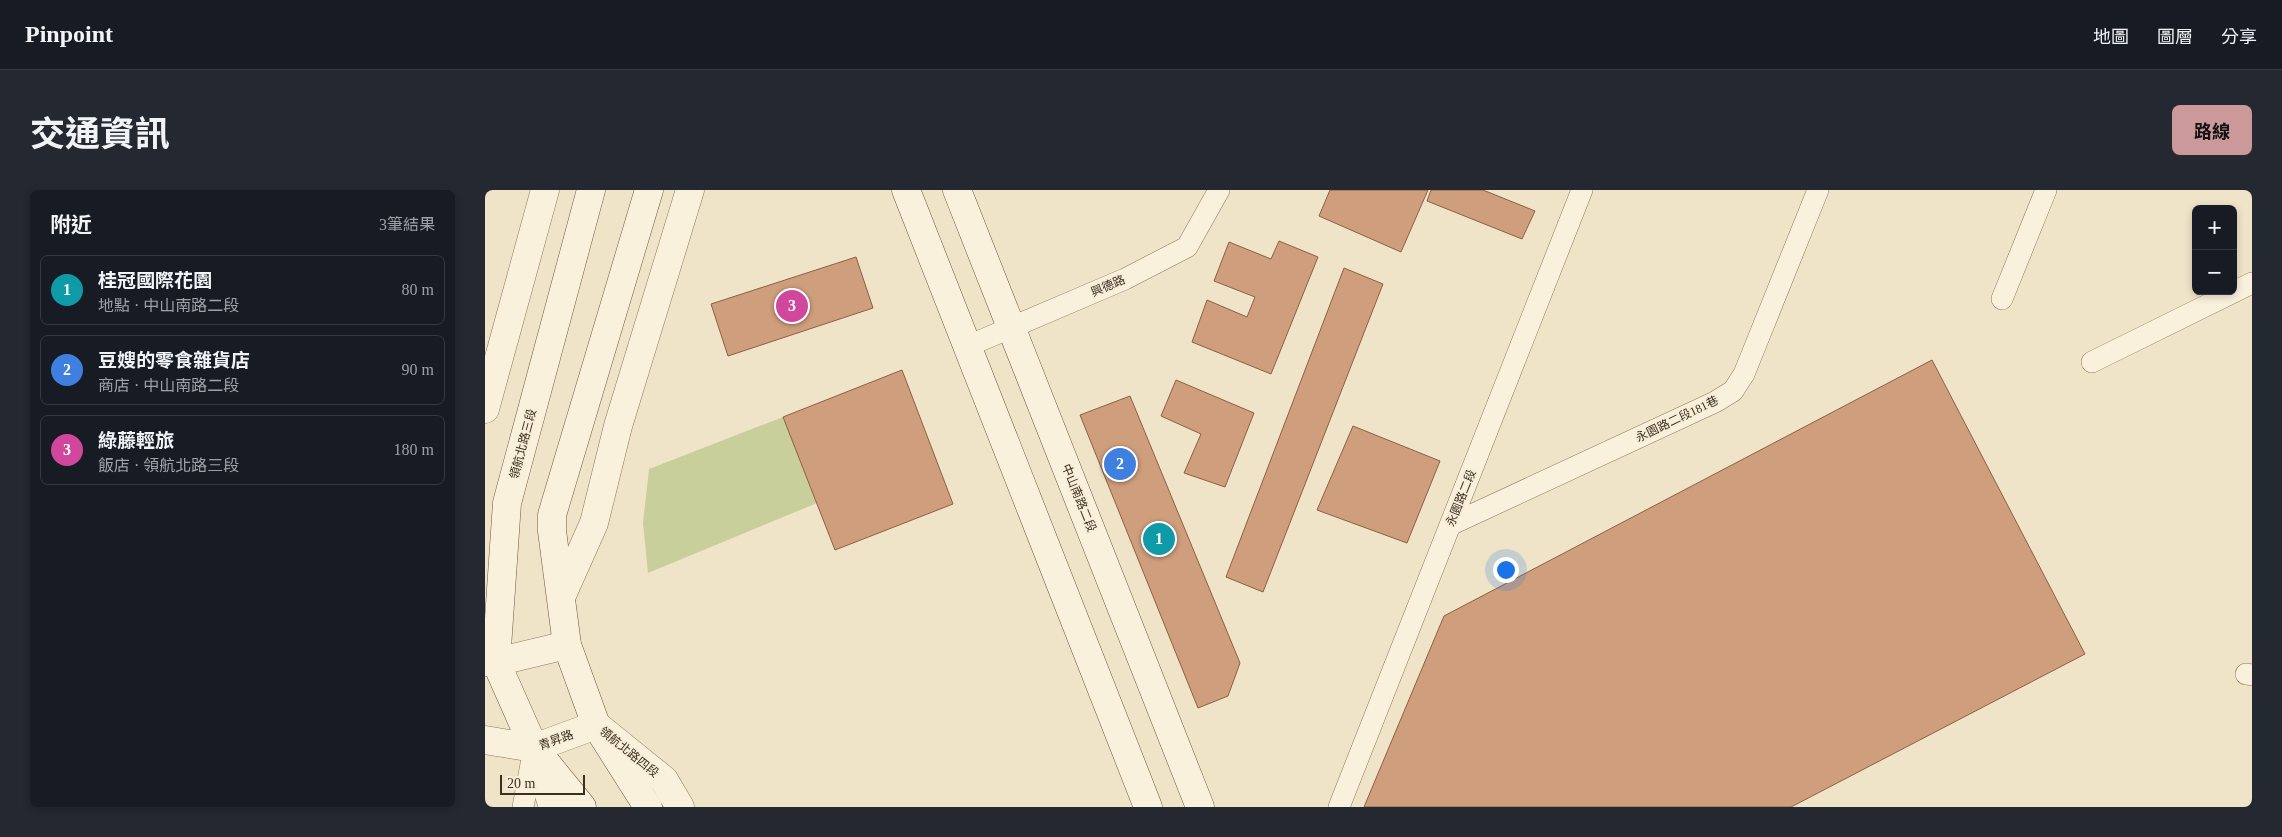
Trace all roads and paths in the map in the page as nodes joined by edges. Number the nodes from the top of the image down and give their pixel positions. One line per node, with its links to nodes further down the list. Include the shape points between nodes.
1 (545, 190): 16 (main road)
2 (591, 190): 21 (main road, 領航北路三段, via 507,503)
3 (649, 190): 18 (main road, via 552,515)
4 (690, 190): 18 (main road, via 618,426 594,523)
5 (906, 190): 14 (main road)
6 (1219, 190): 13 (street, 興德路, via 1187,246 1125,279)
7 (1582, 190): 17 (street, 永園路二段)
8 (1818, 190): 17 (street, 永園路二段181巷, via 1744,374 1733,391)
9 (2047, 190): 12 (street)
10 (961, 192): 13 (main road, 中山南路二段)
11 (2252, 283): 15 (street)
12 (2003, 299)
13 (1011, 327): 14 (street, 興德路); 26 (main road, 中山南路二段)
14 (968, 346): 32 (main road)
15 (2092, 362)
16 (485, 410)
17 (1450, 526): 25 (street, 永園路二段)
18 (562, 594): 20 (main road)
19 (485, 621): 21 (main road)
20 (567, 645): 21 (main road); 22 (main road)
21 (490, 662): 24 (main road)
22 (596, 725): 24 (main road, 青昇路); 30 (main road, 領航北路四段); 31 (main road, 領航北路四段, via 664,780)
23 (485, 740): 24 (main road, 青昇路)
24 (534, 748): 27 (street); 28 (main road); 29 (main road)
25 (1347, 786): 33 (street); 34 (street, 永園路二段)
26 (1202, 804)
27 (523, 807)
28 (553, 807)
29 (582, 807)
30 (648, 807)
31 (680, 807)
32 (1148, 807)
33 (1325, 807)
34 (1339, 807)

